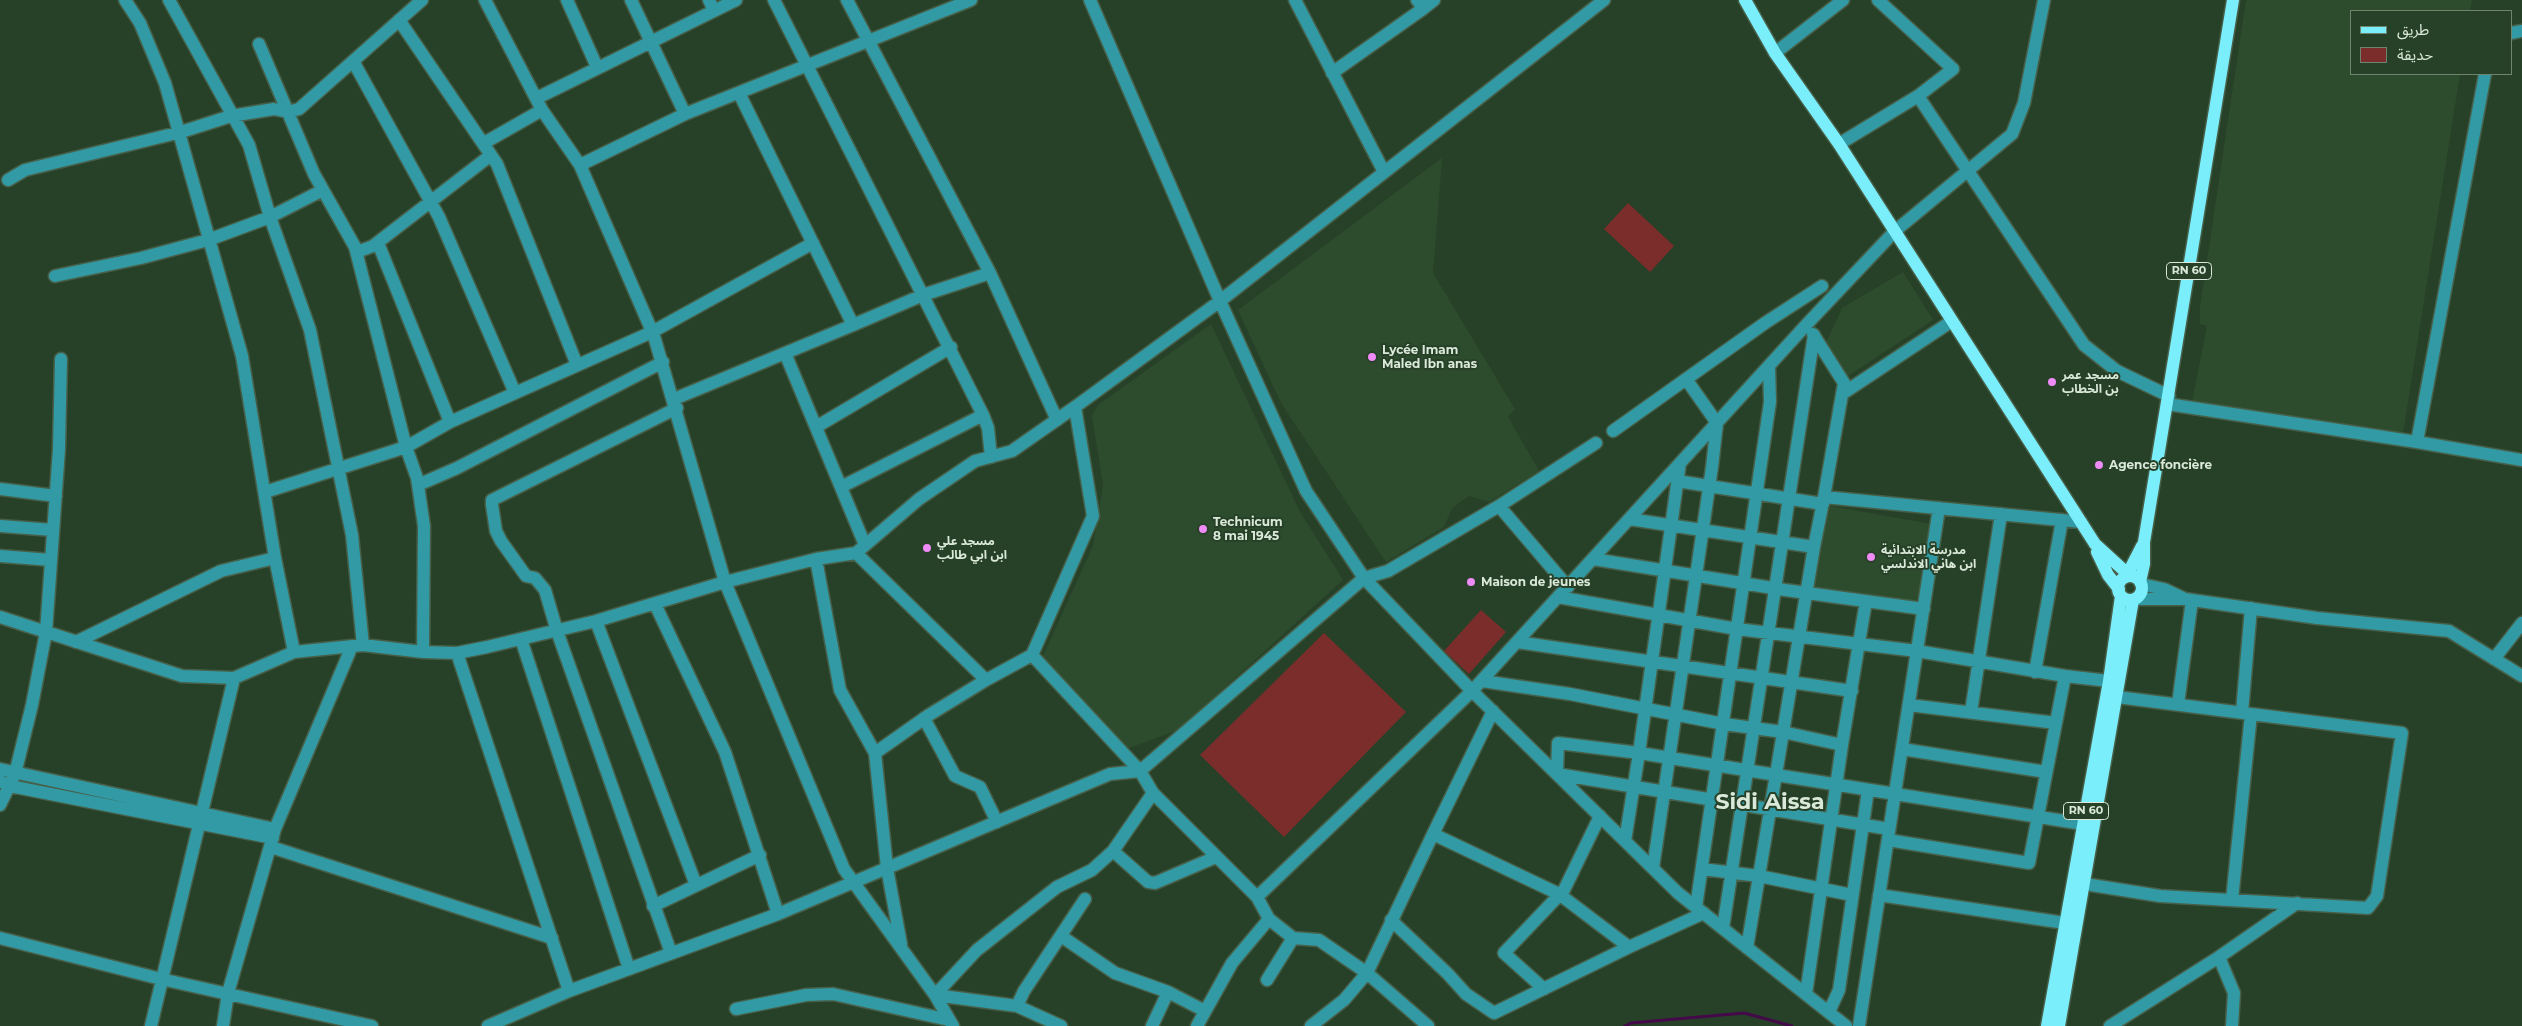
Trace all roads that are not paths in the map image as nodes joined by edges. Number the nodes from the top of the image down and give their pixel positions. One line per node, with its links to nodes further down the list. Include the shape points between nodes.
1 (125, 0): 39 (street, via 140,23 165,82)
2 (169, 0): 38 (street)
3 (422, 0): 22 (street)
4 (485, 0): 34 (street)
5 (631, 0): 23 (street)
6 (736, 0): 21 (street)
7 (774, 0): 28 (street)
8 (847, 0): 24 (street)
9 (971, 0): 24 (street)
10 (1090, 0): 59 (street)
11 (1294, 0): 30 (street)
12 (1434, 0): 20 (street)
13 (1604, 0): 45 (street)
14 (1745, 0): 26 (main road)
15 (1843, 0): 26 (street)
16 (1878, 0): 33 (street, via 1953,69)
17 (2044, 0): 44 (street, via 2024,103 2012,134)
18 (2233, 0): 74 (main road, RN 60)
19 (572, 2): 29 (street)
20 (1420, 4): 30 (street)
21 (712, 6): 23 (street)
22 (400, 20): 27 (street); 40 (street)
23 (651, 42): 29 (street); 37 (street)
24 (867, 42): 28 (street); 55 (street)
25 (259, 44): 36 (street)
26 (1775, 52): 41 (main road)
27 (353, 61): 36 (street, via 299,108); 48 (street)
28 (806, 65): 32 (street); 58 (street)
29 (598, 67): 34 (street)
30 (1332, 73): 45 (street)
31 (2485, 75): 84 (street)
32 (739, 92): 37 (street); 53 (street)
33 (1918, 96): 41 (street); 44 (street)
34 (536, 98): 35 (street)
35 (542, 110): 40 (street); 43 (street)
36 (288, 112): 38 (street, via 274,109); 47 (street)
37 (685, 114): 43 (street)
38 (231, 116): 39 (street); 49 (street, via 249,145)
39 (181, 132): 46 (street, via 25,170); 51 (street)
40 (484, 143): 42 (street)
41 (1839, 144): 50 (main road)
42 (492, 155): 48 (street); 69 (street)
43 (580, 166): 63 (street)
44 (1966, 171): 50 (street); 74 (street, via 2084,345 2117,371)
45 (1384, 172): 59 (street)
46 (8, 180)
47 (323, 190): 49 (street); 54 (street)
48 (431, 203): 52 (street); 72 (street)
49 (270, 217): 51 (street); 89 (street, via 310,330)
50 (1895, 231): 60 (main road); 61 (street)
51 (208, 240): 56 (street); 95 (street, via 242,356)
52 (378, 243): 54 (street); 79 (street)
53 (813, 243): 62 (street); 63 (street)
54 (356, 252): 85 (street)
55 (990, 274): 58 (street); 78 (street)
56 (55, 276)
57 (1822, 286): 71 (street)
58 (923, 295): 62 (street); 65 (street)
59 (1220, 301): 76 (street); 122 (street, via 1306,491)
60 (1952, 321): 73 (street); 105 (main road)
61 (1807, 324): 64 (street); 70 (street)
62 (853, 325): 66 (street)
63 (652, 332): 68 (street); 69 (street)
64 (1814, 335): 73 (street, via 1844,382); 98 (street)
65 (951, 347): 77 (street); 81 (street)
66 (785, 353): 75 (street); 81 (street)
67 (61, 359): 97 (street)
68 (662, 362): 75 (street); 91 (street)
69 (577, 365): 72 (street)
70 (1768, 366): 80 (street); 96 (street, via 1770,402)
71 (1686, 379): 80 (street); 82 (street)
72 (515, 393): 79 (street)
73 (1842, 394): 99 (street)
74 (2168, 400): 84 (street); 123 (main road, RN 60, via 2144,542 2144,564)
75 (675, 404): 124 (street); 142 (street, via 492,500 496,531 516,565 526,576 535,578 545,590)
76 (1075, 407): 78 (street); 155 (street, via 1094,516)
77 (983, 415): 86 (street); 93 (street)
78 (1057, 420): 86 (street, via 1012,451)
79 (450, 422): 85 (street)
80 (1717, 423): 88 (street); 92 (street)
81 (816, 427): 93 (street)
82 (1613, 431)
83 (1596, 442): 100 (street)
84 (2417, 442): 87 (street)
85 (406, 447): 89 (street); 91 (street)
86 (991, 457): 114 (street, via 975,461 919,500)
87 (2522, 460)
88 (1680, 463): 90 (street); 103 (street)
89 (340, 469): 95 (street); 150 (street, via 352,535)
90 (1678, 481): 92 (street); 106 (street)
91 (418, 485): 153 (street, via 424,526)
92 (1710, 485): 96 (street); 109 (street)
93 (841, 487): 114 (street)
94 (0, 489): 97 (street)
95 (266, 492): 116 (street)
96 (1755, 493): 98 (street); 110 (street)
97 (56, 496): 108 (street)
98 (1790, 498): 99 (street); 111 (street)
99 (1823, 500): 101 (street); 113 (street)
100 (1499, 506): 122 (street, via 1388,571); 126 (street)
101 (1939, 508): 102 (street); 135 (street)
102 (2000, 514): 104 (street); 157 (street)
103 (1629, 519): 106 (street); 118 (street)
104 (2062, 520): 105 (street); 160 (street)
105 (2081, 522): 112 (main road)
106 (1671, 525): 109 (street); 120 (street)
107 (0, 526): 108 (street)
108 (53, 530): 119 (street)
109 (1703, 530): 110 (street); 121 (street)
110 (1749, 537): 111 (street); 125 (street)
111 (1783, 542): 113 (street); 127 (street)
112 (2095, 544): 123 (main road); 129 (main road, via 2104,567)
113 (1814, 547): 128 (street)
114 (861, 549): 117 (street); 166 (street)
115 (0, 556): 119 (street)
116 (275, 558): 147 (street, via 221,570); 152 (street)
117 (816, 558): 124 (street); 188 (street, via 840,690)
118 (1593, 559): 120 (street); 126 (street)
119 (51, 560): 143 (street)
120 (1665, 571): 121 (street); 136 (street)
121 (1696, 576): 125 (street); 138 (street)
122 (1364, 578): 170 (street); 192 (street)
123 (2133, 579): 129 (main road, via 2120,582); 129 (main road, via 2142,591); 131 (street)
124 (725, 582): 133 (street); 227 (street, via 844,869)
125 (1742, 583): 127 (street); 141 (street)
126 (1568, 586): 130 (street)
127 (1776, 589): 128 (street); 144 (street)
128 (1807, 593): 132 (street); 145 (street)
129 (2127, 596): 131 (street); 169 (main road, RN 60); 172 (main road, RN 60)
130 (1558, 597): 136 (street); 148 (street)
131 (2189, 599): 134 (street); 173 (street)
132 (1866, 601): 135 (street); 149 (street)
133 (655, 604): 139 (street); 220 (street, via 725,752)
134 (2251, 608): 156 (street, via 2449,631); 178 (street)
135 (1924, 609): 151 (street)
136 (1659, 615): 138 (street); 158 (street)
137 (0, 617): 143 (street)
138 (1689, 620): 141 (street); 159 (street)
139 (596, 622): 142 (street); 229 (street)
140 (2522, 623): 156 (street)
141 (1737, 629): 144 (street); 161 (street)
142 (557, 631): 146 (street); 238 (street)
143 (46, 632): 147 (street); 197 (street, via 32,705)
144 (1770, 633): 145 (street); 165 (street)
145 (1799, 636): 149 (street); 168 (street)
146 (521, 639): 154 (street); 254 (street)
147 (76, 642): 164 (street, via 182,676)
148 (1517, 642): 158 (street); 167 (street)
149 (1859, 644): 151 (street); 171 (street)
150 (358, 645): 152 (street); 153 (street); 217 (street)
151 (1917, 651): 157 (street); 174 (street)
152 (294, 652): 164 (street)
153 (423, 652): 154 (street)
154 (457, 652): 247 (street)
155 (1032, 655): 166 (street); 192 (street)
156 (2494, 659): 163 (street)
157 (1979, 661): 160 (street); 177 (street)
158 (1653, 662): 159 (street); 175 (street)
159 (1683, 666): 161 (street); 179 (street)
160 (2035, 672): 162 (street)
161 (1730, 673): 165 (street); 182 (street)
162 (2065, 676): 169 (street); 181 (street)
163 (2522, 676)
164 (234, 678): 210 (street)
165 (1763, 678): 168 (street); 183 (street)
166 (986, 680): 180 (street)
167 (1482, 681): 170 (street); 175 (street, via 1570,694)
168 (1792, 682): 171 (street); 184 (street)
169 (2109, 682): 213 (main road, RN 60)
170 (1472, 691): 176 (street); 234 (street)
171 (1852, 691): 185 (street)
172 (2118, 697): 173 (street); 228 (main road, RN 60)
173 (2178, 704): 178 (street)
174 (1909, 705): 177 (street); 186 (street)
175 (1646, 710): 179 (street); 187 (street)
176 (1493, 711): 195 (street); 215 (street)
177 (1972, 712): 181 (street)
178 (2246, 713): 236 (street); 237 (street, via 2402,733 2377,896 2368,908)
179 (1676, 714): 182 (street); 189 (street)
180 (924, 718): 188 (street); 212 (street, via 955,776 980,787)
181 (2056, 723): 194 (street)
182 (1724, 724): 183 (street); 190 (street)
183 (1754, 728): 184 (street); 193 (street)
184 (1783, 732): 185 (street); 196 (street)
185 (1842, 745): 198 (street)
186 (1902, 749): 194 (street); 203 (street)
187 (1640, 753): 189 (street); 195 (street, via 1558,743); 199 (street)
188 (875, 754): 222 (street)
189 (1669, 758): 190 (street); 201 (street)
190 (1717, 766): 193 (street); 204 (street)
191 (0, 769): 197 (street)
192 (1140, 771): 202 (street); 212 (street, via 1110,774)
193 (1748, 771): 196 (street); 206 (street)
194 (2046, 772): 209 (street)
195 (1557, 774): 199 (street); 208 (street)
196 (1776, 776): 198 (street); 207 (street)
197 (8, 780): 205 (street); 210 (street)
198 (1838, 785): 200 (street); 211 (street)
199 (1634, 786): 201 (street); 218 (street)
200 (1868, 790): 203 (street); 214 (street)
201 (1664, 792): 204 (street); 223 (street)
202 (1153, 793): 219 (street); 221 (street)
203 (1895, 795): 209 (street); 216 (street)
204 (1712, 800): 206 (street); 224 (street)
205 (0, 805)
206 (1743, 806): 207 (street); 225 (street)
207 (1770, 810): 211 (street); 226 (street)
208 (1600, 816): 218 (street); 231 (street)
209 (2039, 817): 213 (street); 216 (street, via 2029,863)
210 (202, 819): 217 (street); 256 (street)
211 (1832, 821): 214 (street); 230 (street)
212 (997, 822): 222 (street)
213 (2083, 824): 243 (main road, RN 60)
214 (1862, 826): 216 (street); 232 (street)
215 (1433, 834): 231 (street); 242 (street)
216 (1888, 834): 233 (street)
217 (273, 838): 247 (street); 261 (street)
218 (1625, 841): 223 (street)
219 (1112, 852): 221 (street, via 1148,882 1155,883); 263 (street, via 1092,870 1057,887 977,950)
220 (760, 856): 229 (street); 240 (street)
221 (1216, 857): 234 (street)
222 (887, 868): 227 (street); 251 (street)
223 (1653, 868): 239 (street)
224 (1702, 869): 225 (street); 239 (street)
225 (1732, 873): 226 (street); 244 (street)
226 (1760, 876): 230 (street); 250 (street)
227 (853, 882): 240 (street); 251 (street)
228 (2085, 884): 236 (street, via 2160,896); 281 (main road, RN 60)
229 (696, 885): 238 (street)
230 (1822, 888): 232 (street); 262 (street)
231 (1560, 894): 249 (street); 258 (street, via 1504,953)
232 (1852, 895): 267 (street, via 1839,990)
233 (1879, 895): 243 (street); 279 (street)
234 (1258, 897): 241 (street)
235 (1085, 899): 245 (street)
236 (2232, 900): 237 (street)
237 (2297, 903): 253 (street)
238 (653, 906): 252 (street)
239 (1700, 910): 244 (street); 249 (street)
240 (778, 914): 252 (street)
241 (1269, 919): 248 (street); 266 (street, via 1232,963)
242 (1391, 920): 255 (street); 258 (street, via 1466,994 1494,1013)
243 (2065, 923): 280 (main road, RN 60)
244 (1723, 928): 250 (street)
245 (1061, 936): 260 (street, via 1115,973); 264 (street)
246 (0, 938): 256 (street)
247 (552, 938): 259 (street)
248 (1294, 938): 255 (street, via 1318,940); 257 (street)
249 (1629, 947): 258 (street)
250 (1747, 948): 262 (street)
251 (902, 949): 263 (street)
252 (671, 953): 254 (street)
253 (2219, 957): 282 (street); 283 (street, via 2234,993)
254 (629, 969): 259 (street)
255 (1368, 974): 276 (street, via 1344,1000); 277 (street)
256 (161, 979): 261 (street); 269 (street)
257 (1267, 980)
258 (1544, 989)
259 (570, 991): 272 (street)
260 (1168, 992): 266 (street); 274 (street)
261 (228, 993): 270 (street); 271 (street)
262 (1806, 994): 267 (street)
263 (935, 995): 264 (street); 268 (street)
264 (1017, 1006): 273 (street)
265 (736, 1008): 268 (street, via 806,994 833,994)
266 (1206, 1011): 275 (street)
267 (1829, 1012): 278 (street)
268 (951, 1023)
269 (151, 1026)
270 (223, 1026)
271 (372, 1026)
272 (488, 1026)
273 (1061, 1026)
274 (1152, 1026)
275 (1198, 1026)
276 (1311, 1026)
277 (1428, 1026)
278 (1846, 1026)
279 (1859, 1026)
280 (2046, 1026)
281 (2059, 1026)
282 (2110, 1026)
283 (2232, 1026)

